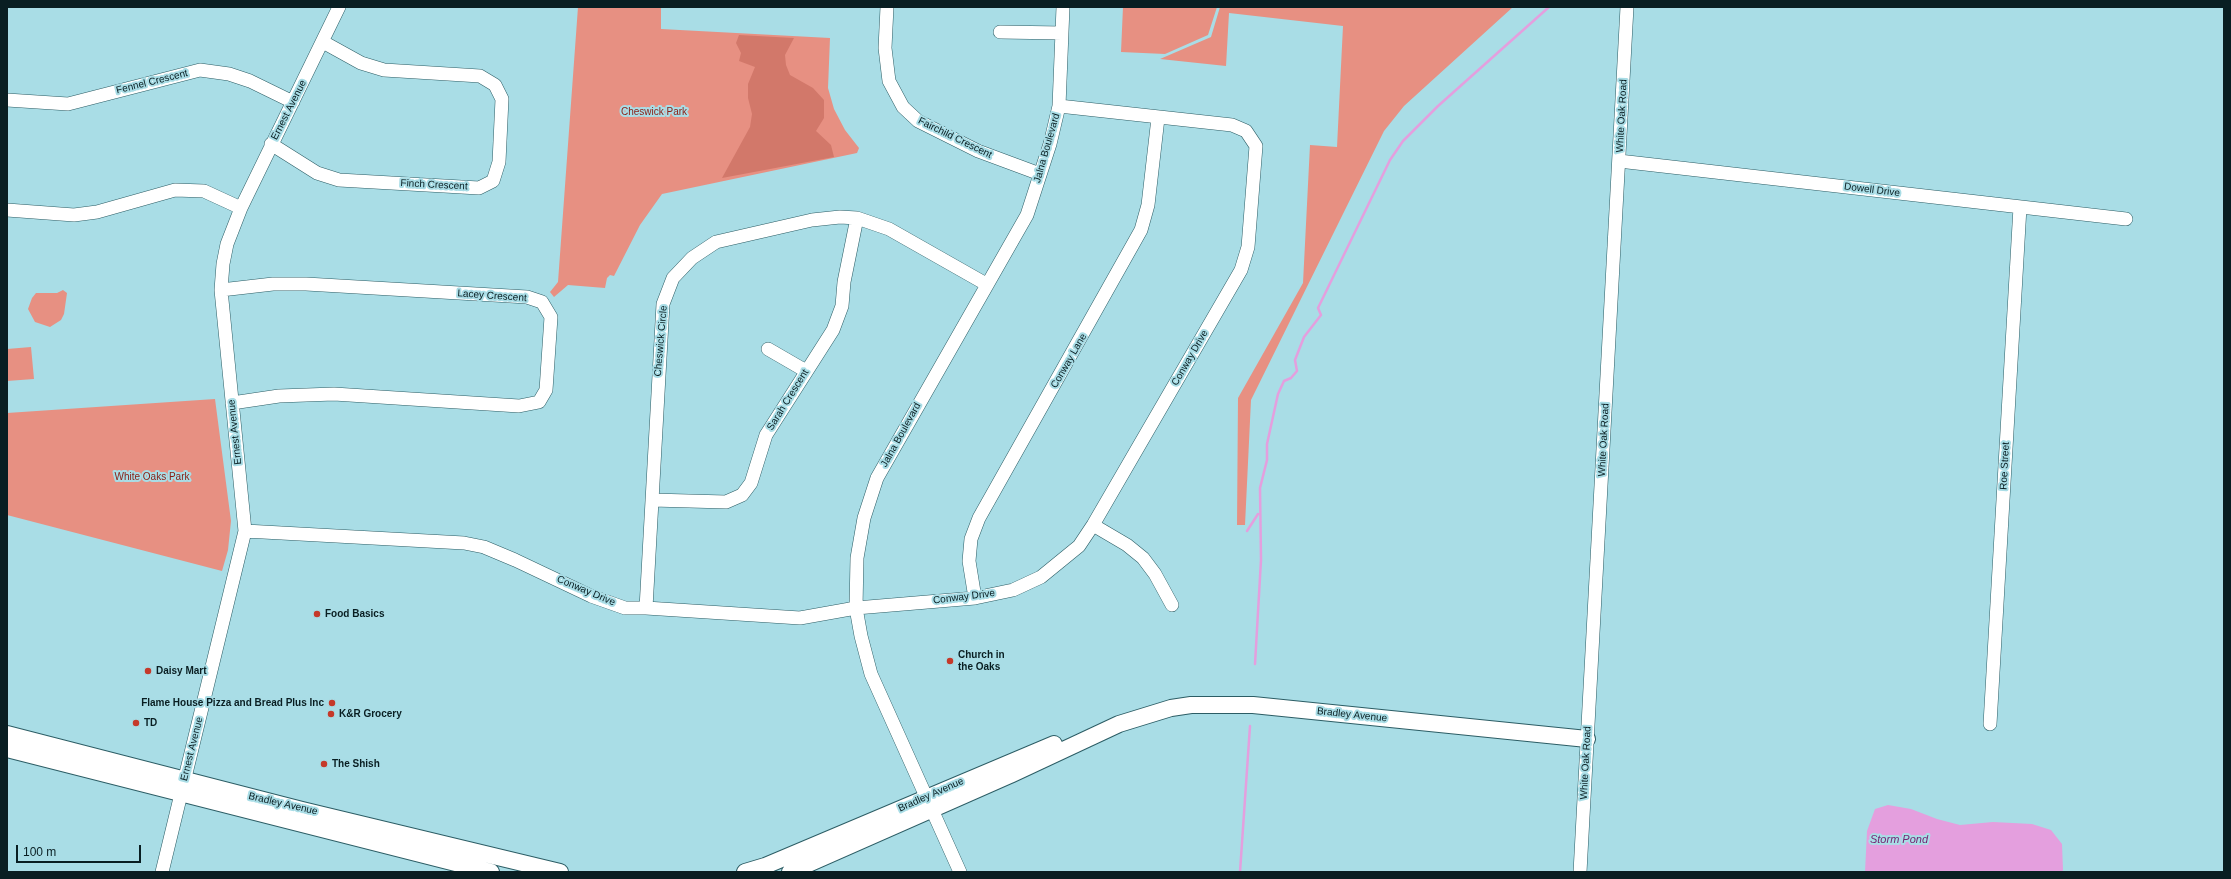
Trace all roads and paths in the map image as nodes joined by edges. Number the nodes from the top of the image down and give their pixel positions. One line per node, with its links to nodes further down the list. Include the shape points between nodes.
1 (339, 7): 7 (street, Ernest Avenue)
2 (887, 7): 14 (street, Fairchild Crescent, via 885,48 889,81 903,107 918,122 978,151)
3 (1064, 7): 6 (street, Jalna Boulevard)
4 (1627, 7): 13 (street, White Oak Road)
5 (1000, 32): 6 (street)
6 (1062, 33): 10 (street, Jalna Boulevard)
7 (323, 42): 9 (street, Ernest Avenue); 12 (street, Finch Crescent, via 361,63 384,70 480,76 496,85 502,99 498,162 493,181 479,188 339,180 317,173)
8 (7, 100): 9 (street, Fennel Crescent, via 68,104 200,70 229,74 250,81)
9 (293, 102): 12 (street, Ernest Avenue)
10 (1059, 106): 11 (street, Conway Drive); 14 (street, Jalna Boulevard)
11 (1158, 118): 26 (street, Conway Drive, via 1232,125 1246,131 1256,146 1248,247 1241,270); 28 (street, Conway Lane, via 1148,205 1141,230 979,518 971,539 969,562)
12 (271, 144): 16 (street, Ernest Avenue)
13 (1620, 161): 15 (street, Dowell Drive); 34 (street, White Oak Road)
14 (1040, 174): 20 (street, Jalna Boulevard, via 1027,215)
15 (2020, 207): 19 (street, Dowell Drive); 32 (street, Roe Street)
16 (241, 208): 17 (street, via 204,190 176,190 97,212 74,215); 21 (street, Ernest Avenue, via 227,244)
17 (7, 210)
18 (857, 218): 20 (street, Cheswick Circle, via 889,229); 23 (street, Sarah Crescent, via 844,282 842,306 833,330); 25 (street, Cheswick Circle, via 812,220 716,242 692,258 673,278 664,304 660,333)
19 (2126, 219)
20 (986, 284): 31 (street, Jalna Boulevard, via 877,478 864,518 857,558)
21 (221, 290): 24 (street, Ernest Avenue); 24 (street, Lacey Crescent, via 273,284 306,284 527,297 542,302 551,317 546,390 539,402 519,406 334,394 279,396)
22 (768, 349): 23 (street)
23 (806, 371): 25 (street, Sarah Crescent, via 766,435 751,483 742,495 726,502)
24 (232, 403): 27 (street, Ernest Avenue)
25 (652, 500): 30 (street, Cheswick Circle)
26 (1093, 526): 28 (street, Conway Drive, via 1079,546 1041,577 1013,590); 29 (street, via 1127,545 1143,558)
27 (245, 531): 30 (street, Conway Drive, via 464,543 484,547 591,596 625,608); 36 (street, Ernest Avenue)
28 (975, 598): 31 (street, Conway Drive)
29 (1172, 605)
30 (646, 608): 31 (street, Conway Drive, via 800,618)
31 (856, 608): 37 (street, Jalna Boulevard, via 871,674)
32 (1990, 724)
33 (7, 734): 36 (main road, Bradley Avenue)
34 (1587, 739): 37 (main road, Bradley Avenue, via 1233,704 1191,705 1080,734 996,767); 44 (street, White Oak Road)
35 (7, 749): 36 (main road, Bradley Avenue)
36 (183, 787): 38 (street, Ernest Avenue); 39 (main road, Bradley Avenue); 40 (main road, Bradley Avenue)
37 (929, 803): 41 (main road, Bradley Avenue); 42 (main road, Bradley Avenue); 43 (street, Jalna Boulevard)
38 (162, 872)
39 (491, 872)
40 (560, 872)
41 (745, 872)
42 (790, 872)
43 (960, 872)
44 (1580, 872)

